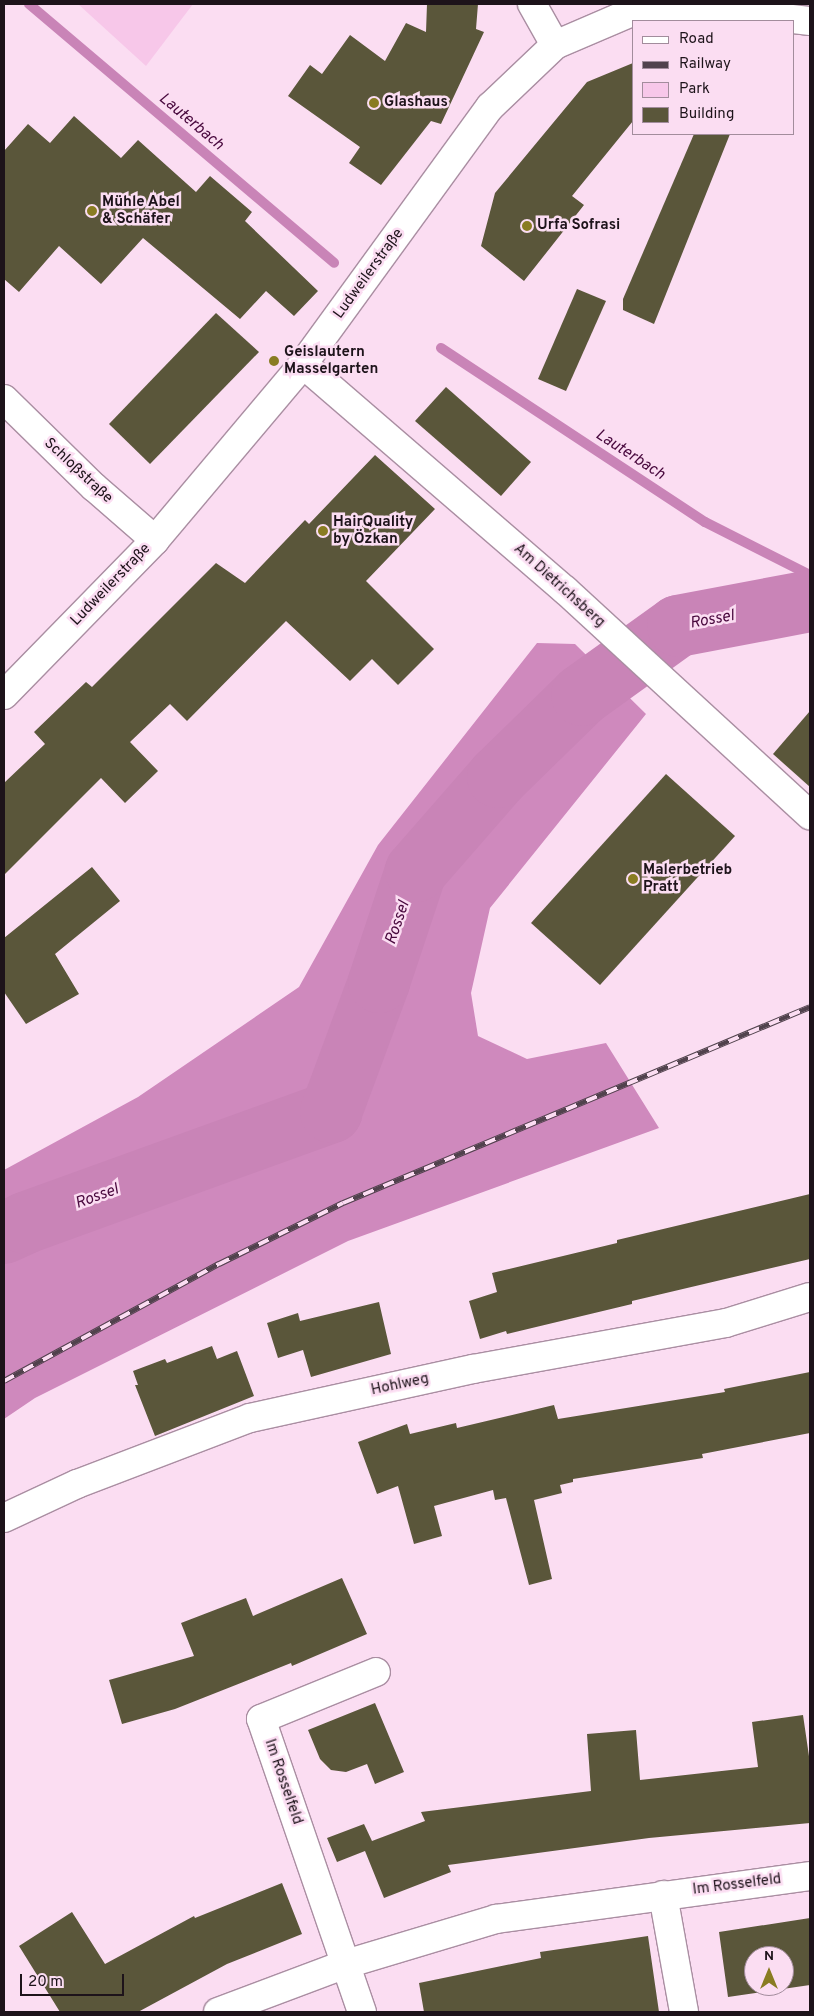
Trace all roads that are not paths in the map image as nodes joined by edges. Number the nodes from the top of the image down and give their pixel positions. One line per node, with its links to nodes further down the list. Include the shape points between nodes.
1 (532, 4): 3 (street)
2 (810, 21): 3 (street, Ludweilerstraße, via 725,11 632,12)
3 (556, 45): 4 (street, Ludweilerstraße, via 490,107)
4 (303, 364): 6 (street, Ludweilerstraße); 8 (street, Am Dietrichsberg, via 565,590)
5 (4, 399): 6 (street, Schloßstraße, via 94,487)
6 (155, 540): 7 (street, Ludweilerstraße)
7 (4, 695)
8 (810, 814)
9 (810, 1297): 10 (street, Hohlweg, via 726,1323 473,1369 250,1418 77,1484)
10 (4, 1518)
11 (376, 1672): 14 (street, Im Rosselfeld, via 261,1719)
12 (810, 1876): 13 (street, Im Rosselfeld)
13 (664, 1895): 14 (street, Im Rosselfeld, via 496,1919); 17 (street)
14 (346, 1964): 15 (street, Im Rosselfeld); 16 (street)
15 (218, 2012)
16 (362, 2012)
17 (684, 2012)

